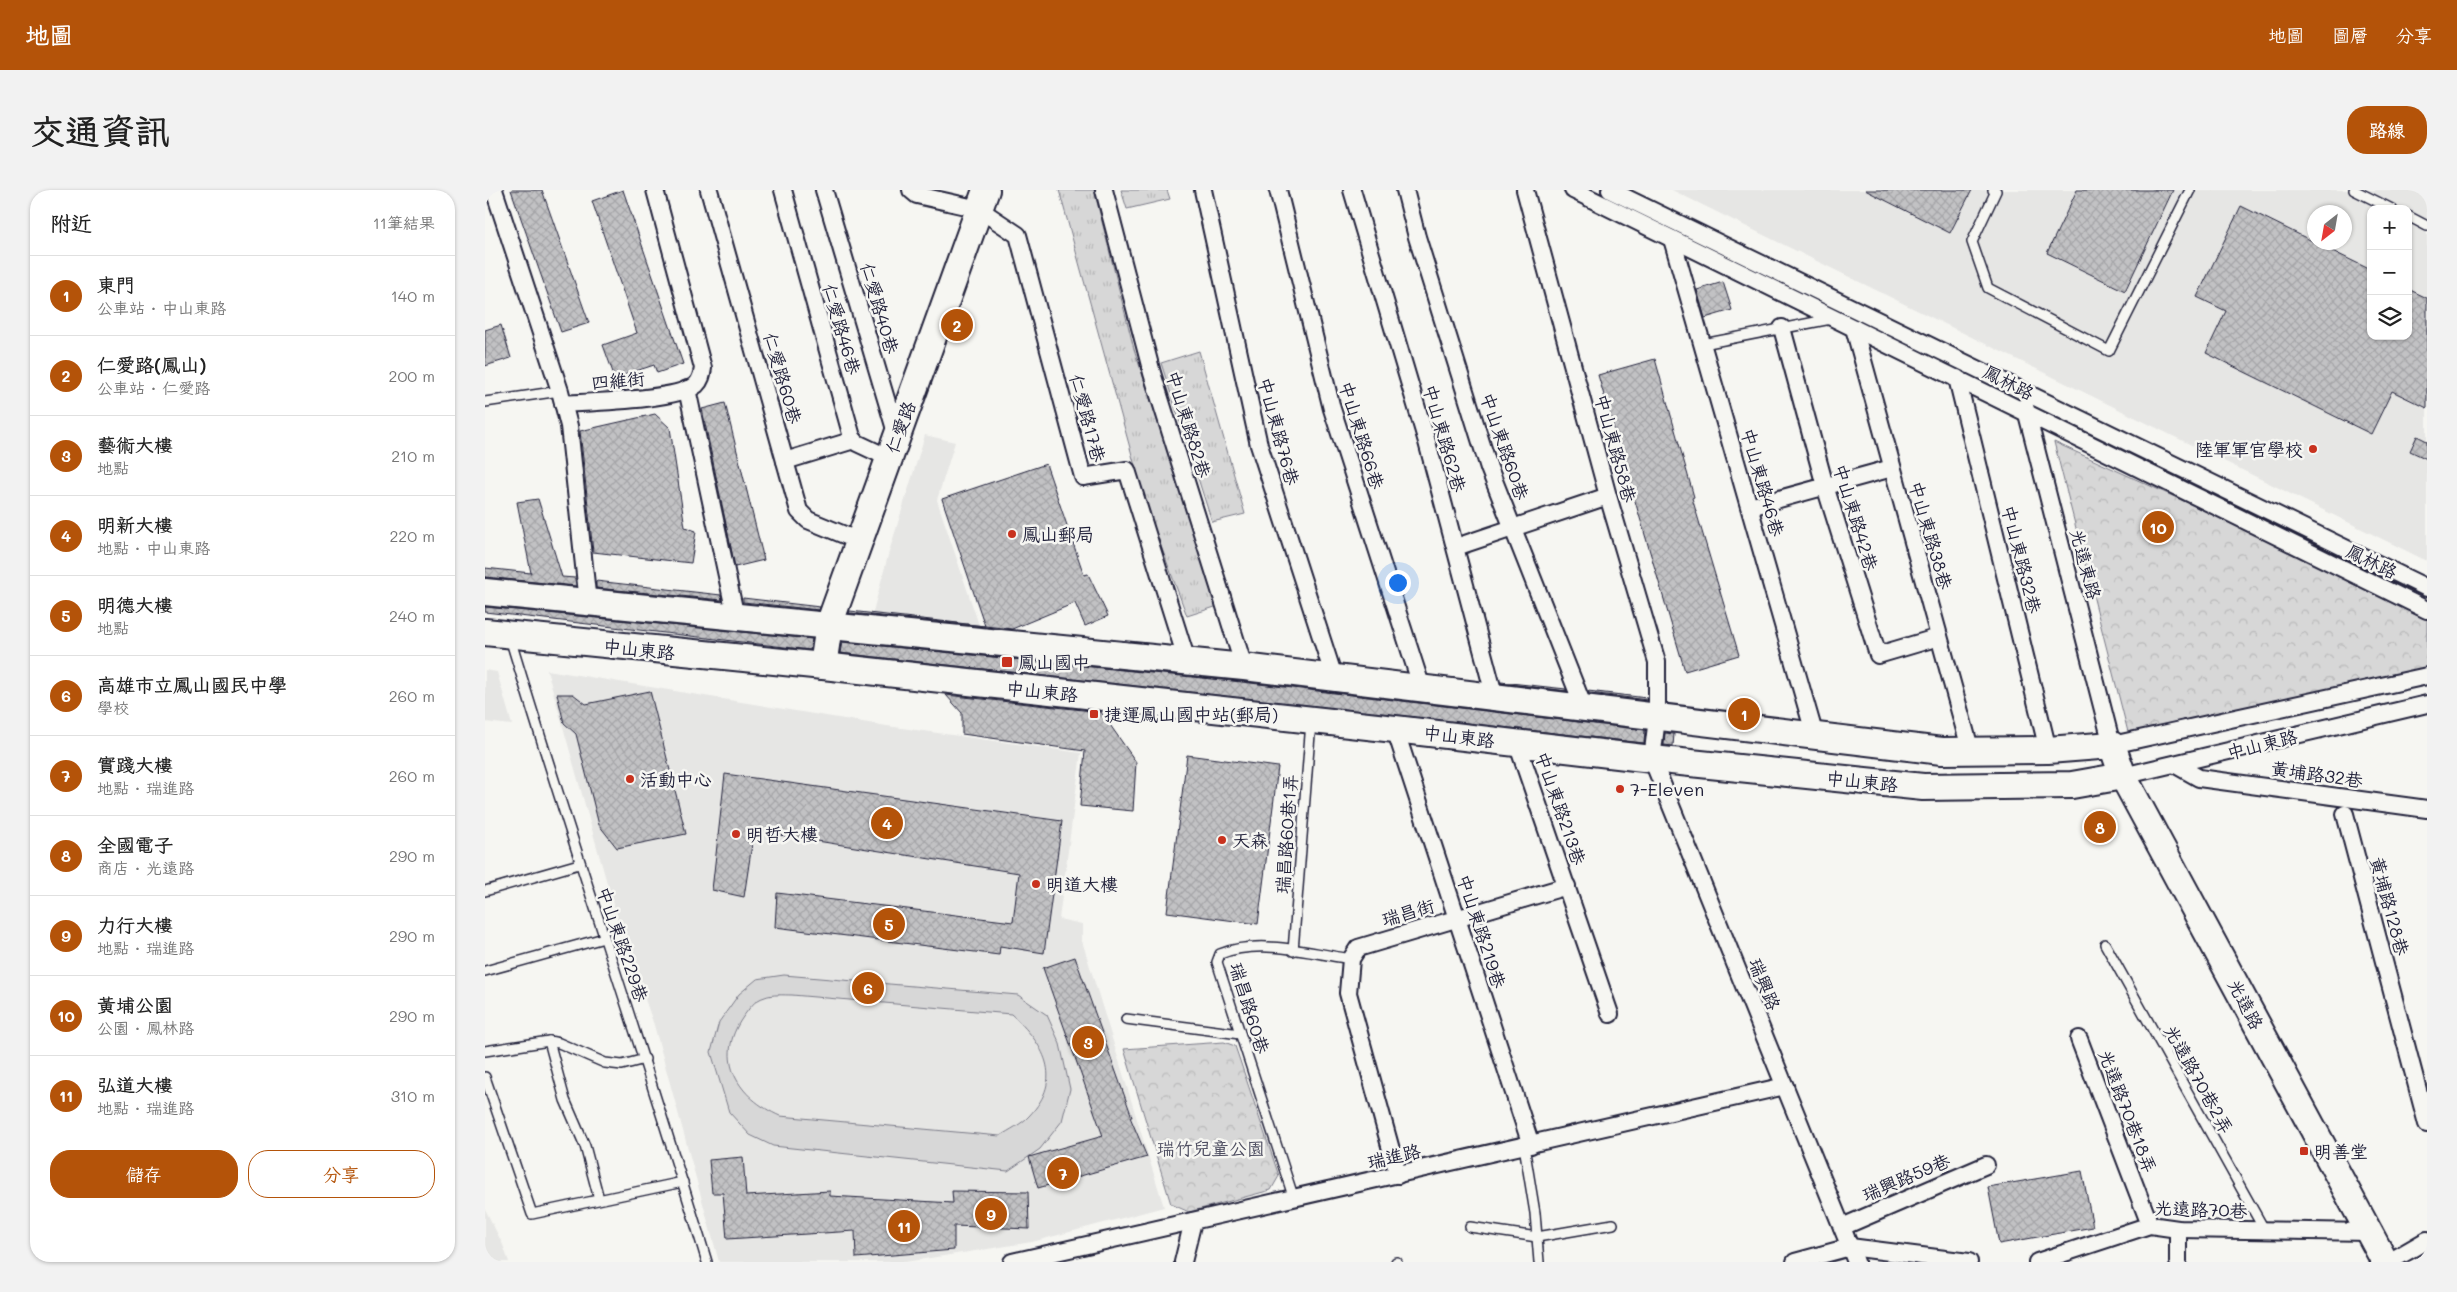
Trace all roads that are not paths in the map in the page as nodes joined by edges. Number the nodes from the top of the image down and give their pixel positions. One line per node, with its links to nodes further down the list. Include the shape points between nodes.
1 (494, 190): 30 (street)
2 (655, 190): 28 (street, 四維街, via 703,368 702,378)
3 (709, 190): 35 (street, 仁愛路60巷)
4 (783, 190): 33 (street, 仁愛路46巷)
5 (824, 190): 34 (street, 仁愛路40巷)
6 (911, 190): 18 (street, via 917,195)
7 (1105, 190): 53 (street, 中山東路82巷, via 1152,373)
8 (1203, 190): 55 (street, 中山東路76巷, via 1259,445)
9 (1278, 190): 56 (street, 中山東路66巷, via 1332,409)
10 (1352, 190): 42 (street, 中山東路62巷)
11 (1405, 190): 40 (street, 中山東路60巷, via 1489,468)
12 (1525, 190): 38 (street, 中山東路58巷)
13 (1573, 190): 22 (street, 鳳林路)
14 (1610, 190): 29 (street, 鳳林路)
15 (1993, 190): 16 (lane, via 1996,191 1971,242 1988,288 2109,351)
16 (2190, 190)
17 (2354, 190): 19 (lane)
18 (983, 199): 34 (main road, 仁愛路); 51 (street, 仁愛路17巷, via 1019,235 1083,477 1127,470)
19 (2384, 205)
20 (2412, 218): 21 (lane)
21 (2427, 226)
22 (1672, 239): 23 (street, 鳳林路); 26 (street, 中山東路46巷)
23 (1834, 318): 24 (lane); 25 (street, 鳳林路)
24 (1782, 328): 26 (lane); 37 (street, 中山東路42巷)
25 (1854, 328): 27 (street, 鳳林路); 36 (street, 中山東路38巷)
26 (1703, 344): 39 (street, 中山東路46巷)
27 (1957, 378): 32 (street, 鳳林路); 66 (street, 中山東路32巷)
28 (687, 388): 30 (street, 四維街, via 660,397); 47 (street)
29 (2024, 392): 32 (street, 光遠東路); 43 (street, 鳳林路)
30 (562, 398): 31 (lane); 45 (street, via 569,426)
31 (485, 402)
32 (2026, 413): 46 (street, 鳳林路); 65 (street, 光遠東路)
33 (854, 440): 34 (street); 35 (street)
34 (893, 447): 41 (main road, 仁愛路)
35 (785, 462): 41 (street, 仁愛路60巷, via 802,516)
36 (1892, 468): 37 (street); 50 (street, 中山東路38巷)
37 (1825, 486): 39 (street); 50 (street, 中山東路42巷, via 1878,655)
38 (1608, 496): 40 (street); 60 (street, 中山東路58巷, via 1657,662)
39 (1750, 507): 63 (street, 中山東路46巷)
40 (1513, 528): 42 (street); 59 (street, 中山東路60巷)
41 (859, 541): 48 (main road, 仁愛路)
42 (1455, 547): 57 (street, 中山東路62巷)
43 (2427, 588)
44 (485, 592): 45 (main road, 中山東路)
45 (589, 603): 47 (main road, 中山東路)
46 (2427, 610)
47 (736, 618): 48 (main road, 中山東路)
48 (829, 625): 51 (main road, 中山東路); 52 (main road, 仁愛路)
49 (497, 634): 52 (main road, 中山東路); 73 (lane, 中山東路229巷)
50 (1939, 638): 67 (street, 中山東路38巷)
51 (1187, 661): 53 (main road, 中山東路)
52 (823, 666): 61 (main road, 中山東路)
53 (1244, 667): 55 (main road, 中山東路)
54 (2427, 676): 65 (street, 中山東路)
55 (1334, 677): 56 (main road, 中山東路)
56 (1422, 688): 57 (main road, 中山東路)
57 (1495, 698): 59 (main road, 中山東路)
58 (2427, 704): 69 (street, 中山東路)
59 (1584, 708): 60 (main road, 中山東路)
60 (1657, 718): 63 (main road, 中山東路); 68 (street, 瑞興路)
61 (1311, 720): 62 (main road, 中山東路); 79 (lane, 瑞昌路60巷1弄)
62 (1395, 729): 64 (main road, 中山東路); 76 (street, 中山東路219巷)
63 (1815, 736): 67 (main road, 中山東路)
64 (1517, 743): 68 (main road, 中山東路); 74 (street, 中山東路213巷)
65 (2112, 745): 66 (main road, 中山東路); 70 (main road, 光遠路)
66 (2049, 750): 67 (main road, 中山東路)
67 (1971, 752)
68 (1652, 759): 70 (main road, 中山東路, via 1923,787 2073,785); 90 (street, 瑞興路)
69 (2176, 765): 70 (street, 中山東路); 71 (street, 黃埔路32巷, via 2199,778)
70 (2123, 776): 105 (main road, 光遠路)
71 (2427, 809)
72 (2345, 814): 91 (street, 黃埔路128巷)
73 (579, 864): 75 (lane); 77 (lane, 中山東路229巷)
74 (1567, 886): 76 (street, 瑞昌街); 82 (street)
75 (485, 891)
76 (1457, 919): 80 (street, 瑞昌街, via 1358,948); 92 (street, 中山東路219巷)
77 (604, 938): 81 (lane); 88 (lane, 中山東路229巷)
78 (2105, 944): 104 (lane, 光遠路70巷2弄)
79 (1293, 951): 80 (lane, 瑞昌路60巷); 84 (lane, 瑞昌路60巷, via 1265,947 1228,950 1220,954 1217,962)
80 (1351, 959): 94 (street, via 1348,993)
81 (485, 971)
82 (1610, 1014)
83 (1126, 1019): 84 (lane)
84 (1240, 1034): 96 (lane, 瑞昌路60巷)
85 (2079, 1039): 100 (street, 光遠路70巷18弄)
86 (549, 1041): 87 (lane); 88 (lane, via 605,1063 622,1064); 97 (lane, via 565,1100 585,1146)
87 (485, 1051)
88 (645, 1059): 95 (lane, 中山東路229巷)
89 (485, 1077): 97 (lane, via 532,1214)
90 (1785, 1086): 92 (street, 瑞進路); 102 (street, 瑞興路)
91 (2427, 1124)
92 (1527, 1146): 94 (street, 瑞進路); 106 (lane)
93 (1986, 1165): 102 (street, 瑞興路59巷)
94 (1398, 1175): 96 (street, 瑞進路)
95 (683, 1182): 97 (lane); 109 (lane, 中山東路229巷)
96 (1294, 1199): 98 (street, 瑞進路)
97 (599, 1200)
98 (1193, 1221): 110 (street, 瑞進路); 111 (street)
99 (1613, 1224): 106 (lane)
100 (2150, 1225): 103 (street, 光遠路70巷); 115 (street, 光遠路70巷)
101 (1470, 1227): 106 (lane)
102 (1842, 1227): 108 (street, 瑞興路)
103 (2178, 1229): 104 (street, 光遠路70巷); 116 (street)
104 (2265, 1231): 105 (street, 光遠路70巷)
105 (2369, 1232): 117 (main road, 光遠路)
106 (1537, 1237): 112 (lane)
107 (2427, 1240): 118 (street)
108 (1853, 1254): 113 (street); 114 (street)
109 (707, 1262)
110 (1012, 1262)
111 (1183, 1262)
112 (1539, 1262)
113 (1795, 1262)
114 (1969, 1262)
115 (2037, 1262)
116 (2178, 1262)
117 (2385, 1262)
118 (2389, 1262)

